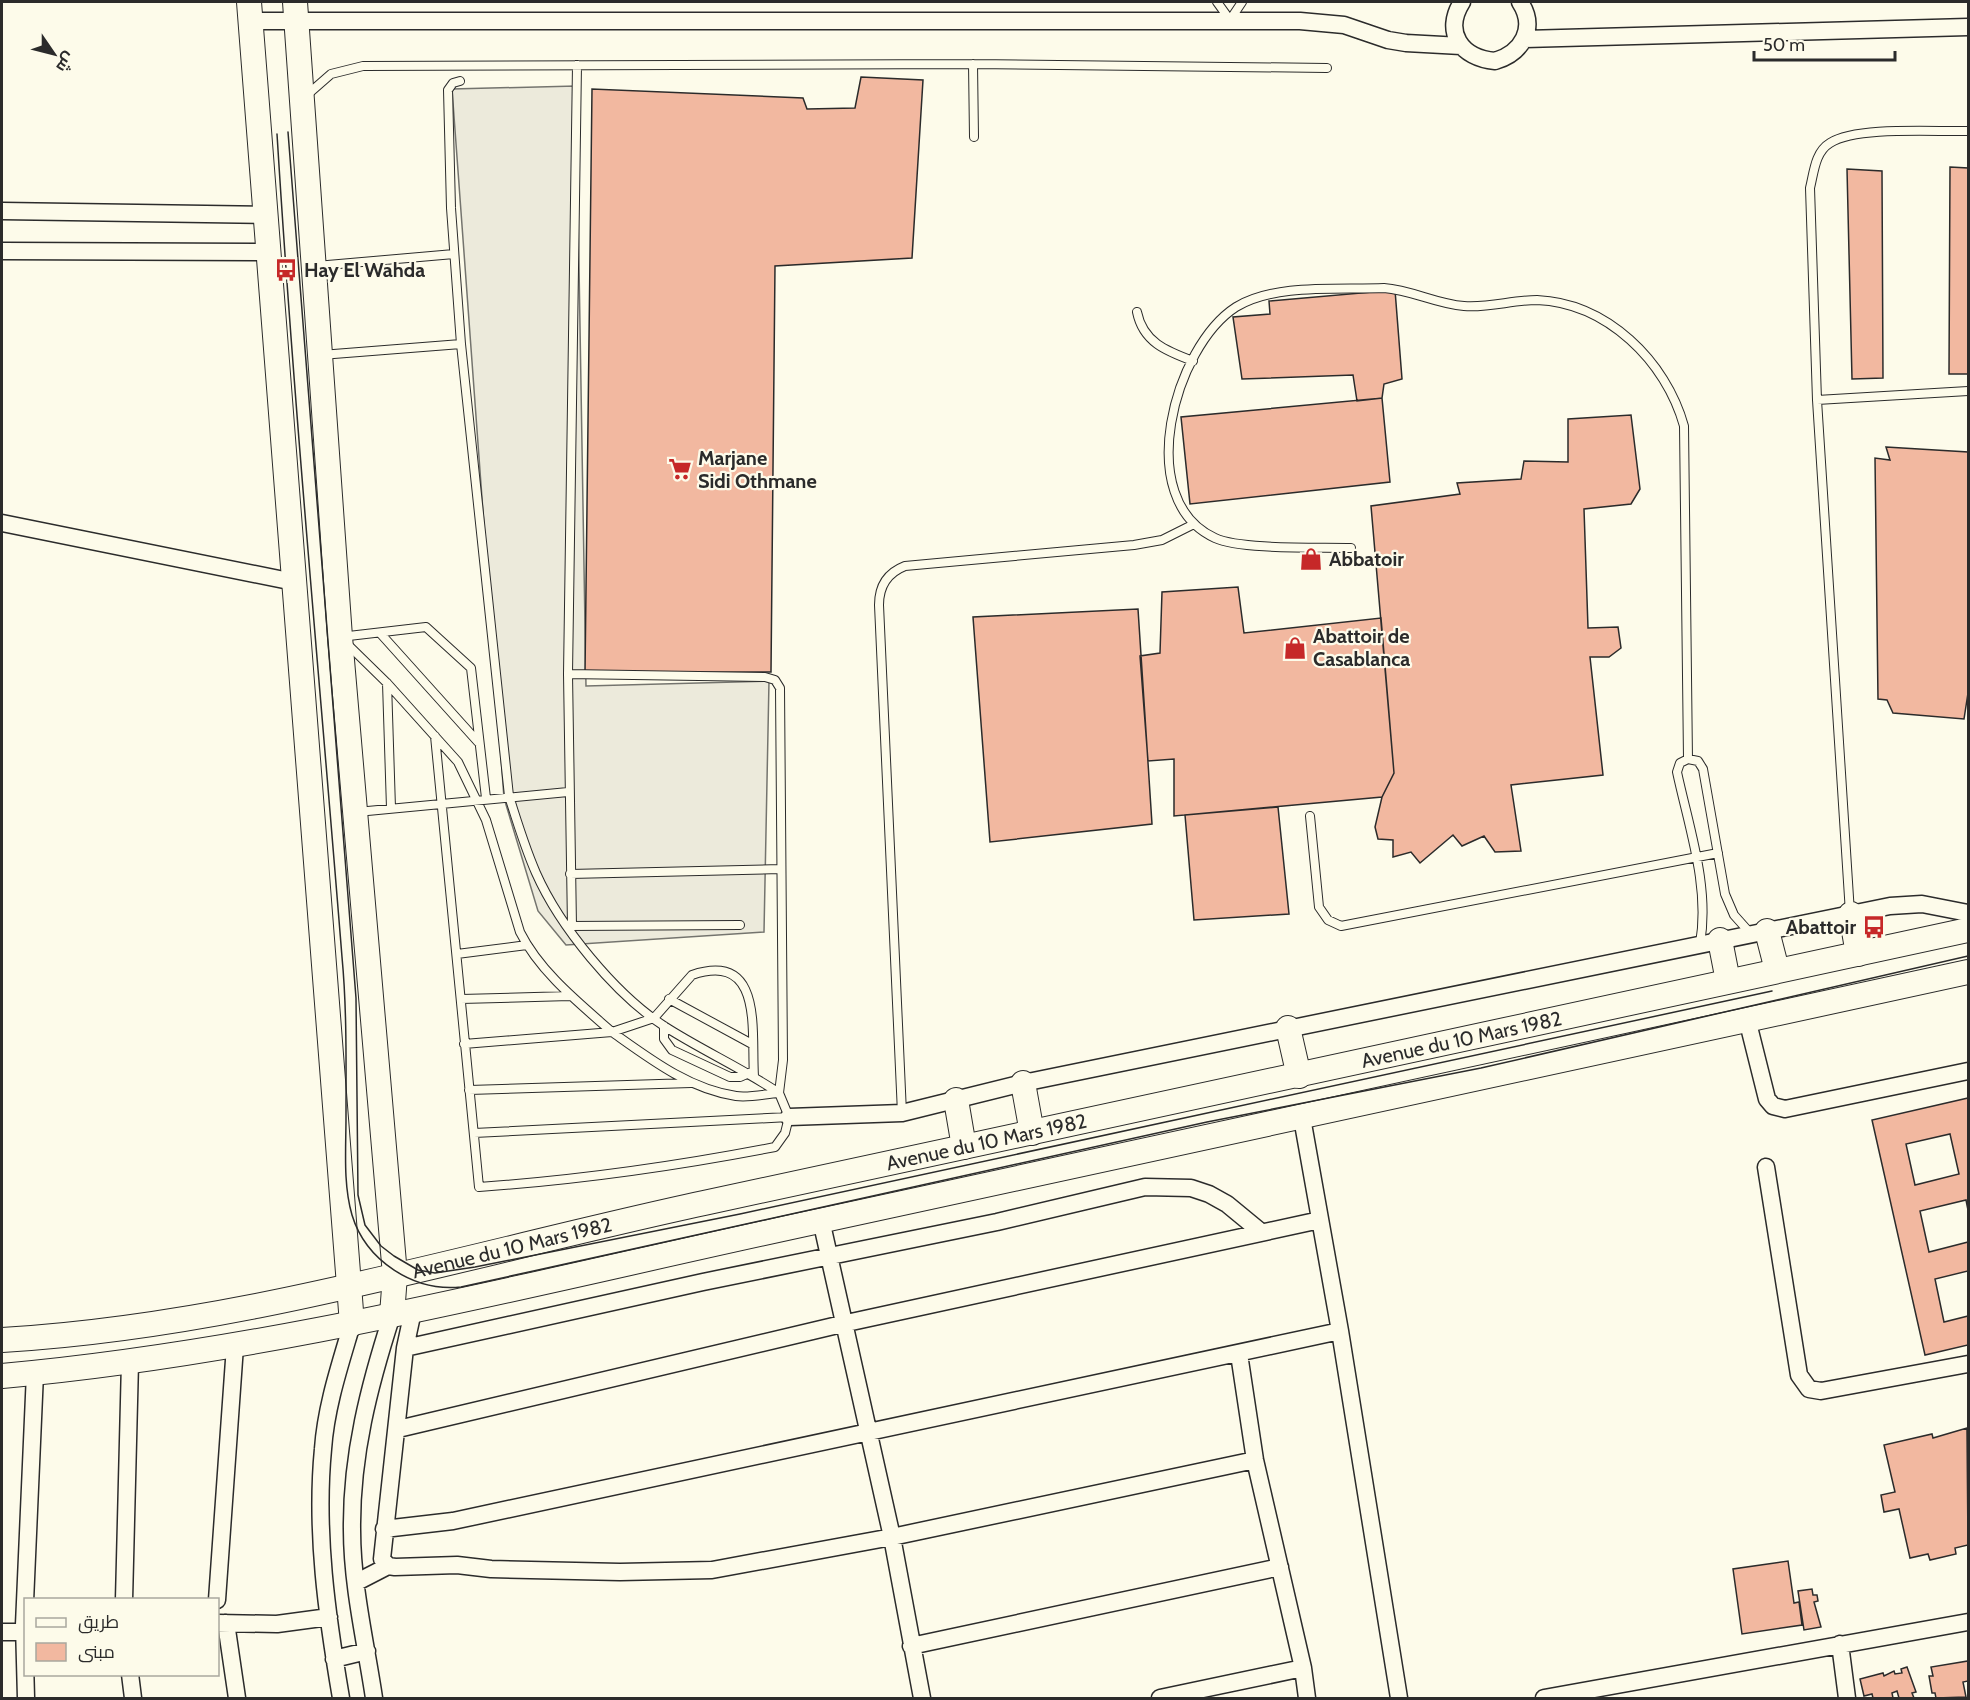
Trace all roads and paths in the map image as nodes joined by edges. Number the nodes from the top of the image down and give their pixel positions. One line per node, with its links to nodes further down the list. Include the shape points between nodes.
1 (1217, 2): 7 (lane)
2 (1242, 2): 7 (lane)
3 (1462, 2): 10 (street, via 1454,22)
4 (1520, 2): 9 (street, via 1527,14)
5 (250, 11): 6 (street); 19 (main road)
6 (296, 12): 7 (street); 15 (main road)
7 (1230, 20): 10 (street, via 1326,22 1388,40)
8 (1968, 27): 9 (street)
9 (1525, 39): 10 (street, via 1507,58 1495,61 1470,55)
10 (1461, 46)
11 (973, 64): 12 (lane); 13 (lane); 17 (lane)
12 (577, 65): 15 (lane, via 352,67 320,81); 36 (lane)
13 (1327, 68)
14 (460, 81): 22 (lane, via 448,90)
15 (301, 103): 23 (main road)
16 (1968, 131): 29 (lane, via 1855,133 1829,143 1816,159 1810,188)
17 (974, 137)
18 (2, 211): 19 (street)
19 (266, 215): 21 (main road)
20 (2, 251): 21 (street)
21 (267, 252): 33 (main road)
22 (454, 254): 23 (lane); 25 (lane)
23 (312, 266): 26 (main road)
24 (1137, 312): 27 (lane, via 1152,342)
25 (461, 344): 26 (lane); 42 (lane)
26 (318, 355): 35 (main road)
27 (1193, 361): 31 (lane, via 1173,412 1170,448 1174,494); 40 (lane, via 1206,336 1226,315 1261,295 1285,292 1402,289 1472,307 1520,301 1556,302 1599,317 1636,345 1670,388 1684,426)
28 (1968, 391): 29 (lane)
29 (1817, 400): 53 (lane)
30 (2, 523): 33 (street)
31 (1194, 525): 32 (lane, via 1217,539 1233,543); 83 (lane, via 1162,540 1134,545 905,566 891,573 881,588 879,617)
32 (1351, 548)
33 (294, 582): 95 (main road)
34 (380, 633): 35 (lane); 39 (lane); 39 (lane, via 426,627 471,668)
35 (340, 637): 37 (lane); 46 (main road)
36 (568, 674): 41 (lane); 50 (lane, via 775,680 780,688)
37 (387, 683): 38 (lane); 45 (lane)
38 (435, 736): 43 (lane); 44 (lane)
39 (478, 743): 43 (lane)
40 (1688, 759): 48 (lane, via 1698,761 1703,769); 49 (lane, via 1680,763 1677,772)
41 (568, 792): 42 (lane); 51 (lane)
42 (509, 795): 43 (lane); 55 (lane, via 537,875)
43 (482, 798): 44 (lane); 59 (lane)
44 (444, 803): 45 (lane); 60 (lane)
45 (391, 808): 46 (lane)
46 (354, 812): 94 (main road)
47 (1310, 816): 49 (lane, via 1319,907 1328,920 1341,926)
48 (1718, 853): 49 (lane); 57 (lane, via 1728,903)
49 (1695, 857): 58 (lane)
50 (780, 869): 51 (lane); 81 (lane, via 783,1060)
51 (570, 874): 55 (lane)
52 (1968, 913): 53 (street, via 1922,904)
53 (1851, 914): 57 (street); 61 (main road)
54 (740, 925): 55 (lane)
55 (570, 926): 68 (lane, via 615,984)
56 (1968, 930): 61 (main road, Avenue du 10 Mars 1982)
57 (1759, 932): 58 (street); 62 (main road)
58 (1710, 942): 64 (main road); 71 (street)
59 (527, 945): 60 (lane); 65 (lane)
60 (457, 954): 66 (lane)
61 (1858, 954): 62 (main road, Avenue du 10 Mars 1982)
62 (1777, 970): 64 (main road, Avenue du 10 Mars 1982)
63 (1968, 972): 69 (main road, Avenue du 10 Mars 1982)
64 (1728, 981): 77 (main road, Avenue du 10 Mars 1982)
65 (570, 996): 66 (lane); 72 (lane)
66 (461, 999): 73 (lane)
67 (669, 999): 68 (lane); 74 (lane); 74 (lane, via 692,975 731,973 747,988)
68 (654, 1018): 70 (lane); 72 (lane)
69 (1748, 1023): 75 (street, via 1767,1099 1773,1106 1785,1109); 85 (main road, Avenue du 10 Mars 1982)
70 (664, 1026): 76 (lane); 76 (lane, via 664,1039 672,1050 730,1077)
71 (1287, 1028): 77 (main road); 79 (street)
72 (612, 1032): 73 (lane); 78 (lane, via 664,1070)
73 (464, 1044): 80 (lane)
74 (752, 1044): 76 (lane)
75 (1968, 1071)
76 (751, 1074): 81 (lane)
77 (1299, 1076): 87 (main road, Avenue du 10 Mars 1982)
78 (694, 1083): 80 (lane); 81 (lane, via 737,1096)
79 (1023, 1083): 82 (street); 87 (main road)
80 (469, 1090): 86 (lane)
81 (779, 1093): 84 (lane)
82 (956, 1100): 83 (street); 88 (main road)
83 (902, 1113): 84 (street)
84 (789, 1117): 86 (lane); 86 (lane, via 785,1133 775,1147 703,1161 479,1187)
85 (1302, 1118): 90 (main road, Avenue du 10 Mars 1982); 91 (street)
86 (474, 1133)
87 (1032, 1133): 88 (main road, Avenue du 10 Mars 1982)
88 (964, 1147): 94 (main road, Avenue du 10 Mars 1982, via 696,1204)
89 (1766, 1167): 105 (street, via 1799,1375 1809,1389 1821,1391)
90 (821, 1220): 93 (street); 96 (main road, Avenue du 10 Mars 1982)
91 (1320, 1220): 92 (street); 99 (street)
92 (1261, 1232): 93 (street, via 1209,1194 1191,1188 1145,1187); 98 (street)
93 (828, 1258): 98 (street); 102 (street)
94 (395, 1275): 95 (main road, Avenue du 10 Mars 1982); 96 (main road)
95 (350, 1284): 97 (main road); 100 (main road, Avenue du 10 Mars 1982, via 231,1313)
96 (402, 1313): 97 (main road, Avenue du 10 Mars 1982); 102 (street); 115 (street, via 370,1389 357,1450 351,1533)
97 (352, 1324): 101 (main road, Avenue du 10 Mars 1982); 119 (street, via 332,1393 323,1448 320,1538)
98 (842, 1324): 108 (street); 109 (street)
99 (1340, 1331): 103 (street); 139 (street)
100 (2, 1340)
101 (235, 1346): 104 (main road, Avenue du 10 Mars 1982); 118 (street)
102 (405, 1348): 108 (street)
103 (1239, 1354): 109 (street); 110 (street)
104 (130, 1362): 106 (main road, Avenue du 10 Mars 1982); 117 (street)
105 (1968, 1364)
106 (34, 1373): 107 (main road, Avenue du 10 Mars 1982); 116 (street)
107 (2, 1376)
108 (398, 1429): 111 (street)
109 (866, 1431): 111 (street, via 453,1521); 112 (street)
110 (1255, 1460): 112 (street); 114 (street)
111 (384, 1529): 113 (street, via 382,1559)
112 (892, 1537): 113 (street, via 740,1566 683,1571); 125 (street)
113 (388, 1566): 115 (street)
114 (1280, 1567): 125 (street); 128 (street)
115 (357, 1582): 126 (street)
116 (25, 1598)
117 (124, 1598)
118 (216, 1598)
119 (329, 1617): 121 (street, via 277,1624); 127 (street)
120 (1968, 1622): 124 (street)
121 (222, 1623): 133 (street)
122 (24, 1627): 123 (street)
123 (2, 1632)
124 (1840, 1644): 140 (street); 141 (street)
125 (911, 1646): 136 (street)
126 (367, 1652): 127 (street); 135 (street)
127 (334, 1659): 134 (street)
128 (1303, 1668): 137 (street); 138 (street)
129 (25, 1676): 131 (street)
130 (130, 1676): 132 (street)
131 (26, 1698)
132 (134, 1698)
133 (237, 1698)
134 (340, 1698)
135 (374, 1698)
136 (922, 1698)
137 (1161, 1698)
138 (1307, 1698)
139 (1399, 1698)
140 (1544, 1698)
141 (1847, 1698)

